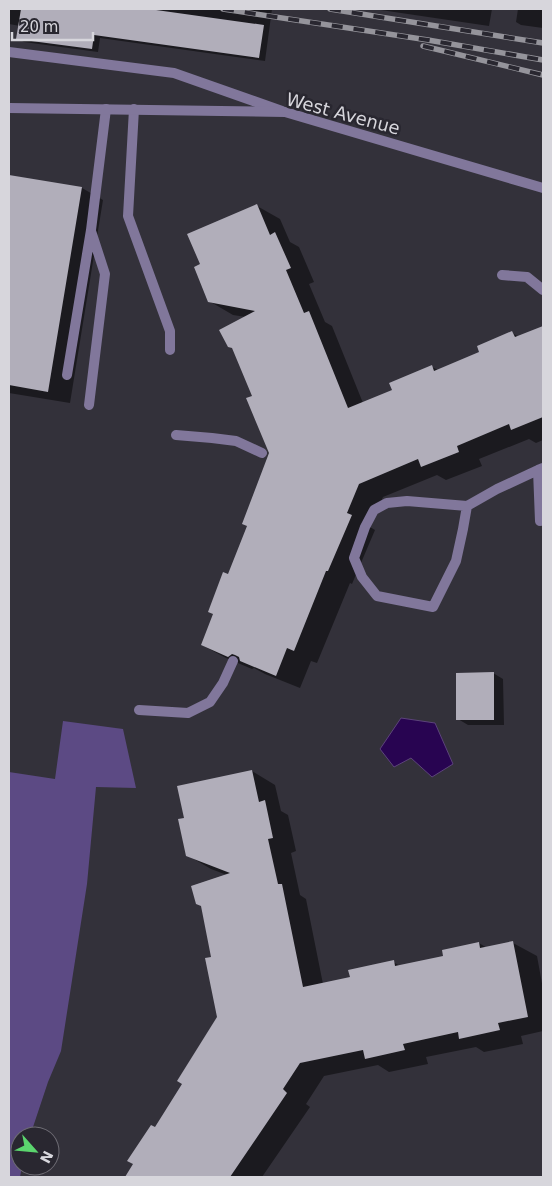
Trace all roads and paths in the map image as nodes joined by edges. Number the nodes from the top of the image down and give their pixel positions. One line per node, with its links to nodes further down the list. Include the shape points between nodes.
1 (9, 52): 5 (street, via 174,73)
2 (9, 108): 3 (street, West Avenue)
3 (106, 109): 4 (street, West Avenue); 7 (street)
4 (134, 109): 5 (street, West Avenue); 10 (street, via 128,216 170,331)
5 (285, 112): 6 (street, West Avenue)
6 (543, 188)
7 (91, 230): 11 (street); 12 (street, via 105,274)
8 (502, 275): 9 (street, via 526,277)
9 (543, 290)
10 (170, 350)
11 (67, 375)
12 (89, 405)
13 (176, 435): 14 (street, via 236,441)
14 (262, 453)
15 (540, 469): 16 (street); 17 (street)
16 (467, 506): 16 (street, via 407,500 387,503 374,510 354,558 362,577 377,596 432,607 456,561)
17 (540, 521)
18 (233, 661): 19 (street, via 210,702 188,713)
19 (139, 710)

